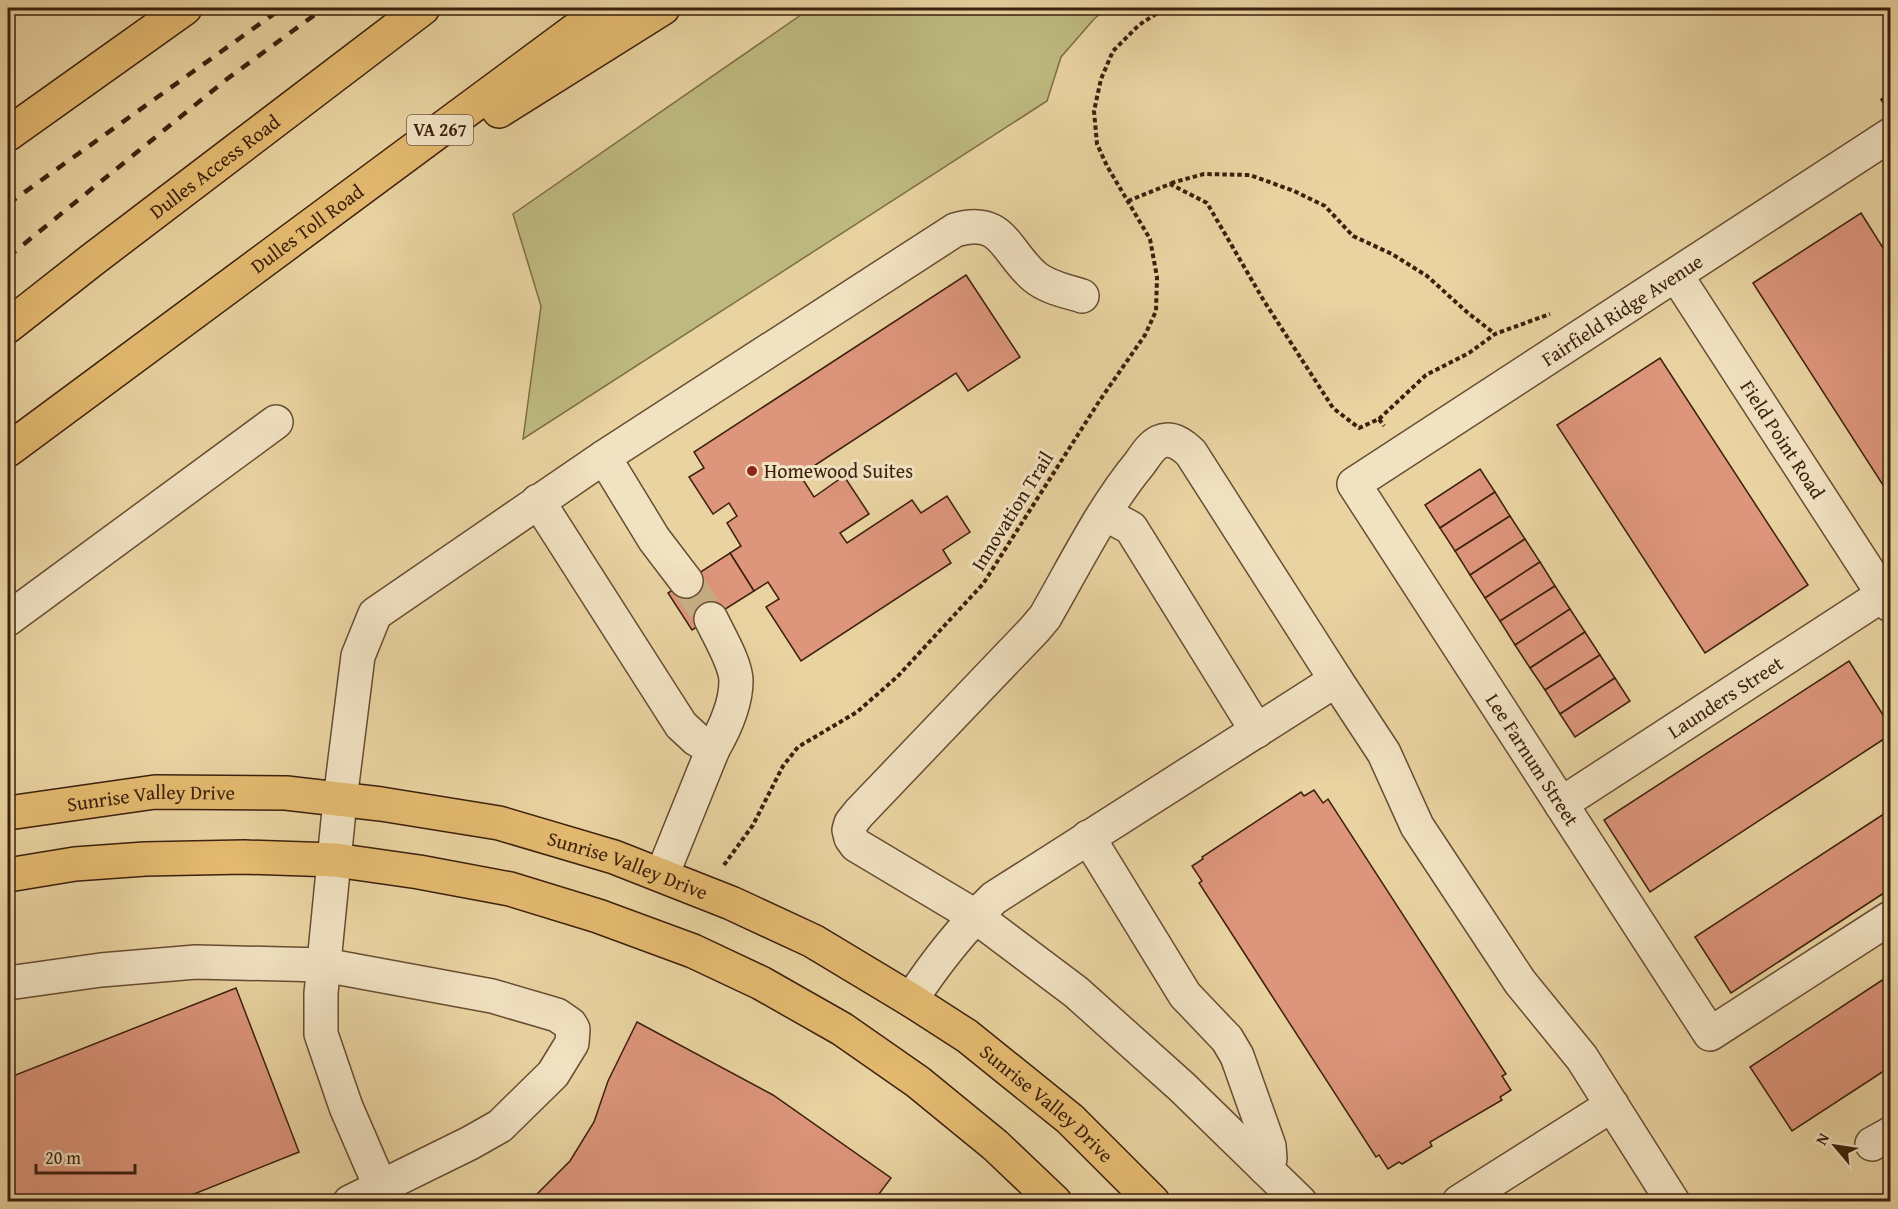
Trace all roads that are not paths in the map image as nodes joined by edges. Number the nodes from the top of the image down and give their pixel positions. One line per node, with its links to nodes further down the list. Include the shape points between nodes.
1 (185, 8): 5 (main road)
2 (423, 8): 10 (main road, Dulles Access Road)
3 (605, 8): 7 (main road, Dulles Toll Road / VA 267)
4 (663, 8): 7 (main road)
5 (8, 134)
6 (1890, 135): 8 (street, Fairfield Ridge Avenue)
7 (274, 253): 12 (main road, Dulles Toll Road / VA 267)
8 (1676, 275): 14 (street, Fairfield Ridge Avenue); 18 (street, Field Point Road)
9 (1082, 296): 13 (street, via 1038,279 1004,238 992,230 981,226 955,230)
10 (8, 326)
11 (276, 422): 19 (street)
12 (8, 450)
13 (604, 457): 15 (street); 17 (street, via 654,539)
14 (1354, 484): 25 (street, Lee Farnum Street)
15 (538, 501): 23 (street, via 681,725); 24 (street, via 375,615 358,656)
16 (1105, 514): 21 (street, via 1153,446 1167,440 1184,446); 22 (street, via 1131,528); 31 (street, via 1035,630 851,823 851,838 863,850)
17 (686, 581)
18 (1888, 596): 25 (street, Launders Street)
19 (8, 619)
20 (711, 619): 23 (street, via 736,680 729,713)
21 (1336, 680): 22 (street); 36 (street, via 1384,753 1417,826 1520,982 1582,1058)
22 (1257, 731): 27 (street)
23 (713, 749): 30 (street)
24 (340, 800): 26 (main road, Sunrise Valley Drive, via 286,793 155,792); 28 (street); 30 (main road, Sunrise Valley Drive, via 499,823 575,844)
25 (1561, 804): 32 (street, Lee Farnum Street, via 1710,1034)
26 (8, 813)
27 (1088, 837): 31 (street, via 993,897); 37 (street, via 1185,995 1227,1039 1237,1056 1269,1146 1270,1159)
28 (335, 860): 29 (main road, via 144,859 75,864); 33 (street); 40 (main road, via 510,889 693,951 761,983 842,1029 918,1082 995,1144)
29 (8, 875)
30 (662, 875): 35 (main road, Sunrise Valley Drive, via 813,942)
31 (975, 916): 35 (street); 37 (street, via 1077,992)
32 (1890, 918)
33 (324, 965): 34 (street, via 196,962); 38 (street, via 321,1034 346,1107); 38 (street, via 492,996 557,1015 573,1029 572,1043 553,1074 500,1126)
34 (8, 983)
35 (911, 1000): 41 (main road, Sunrise Valley Drive, via 967,1036 1070,1119)
36 (1612, 1105): 43 (street); 44 (street)
37 (1265, 1168): 42 (street)
38 (384, 1194): 39 (street)
39 (350, 1202)
40 (1055, 1202)
41 (1153, 1202)
42 (1300, 1202)
43 (1459, 1202)
44 (1673, 1202)

